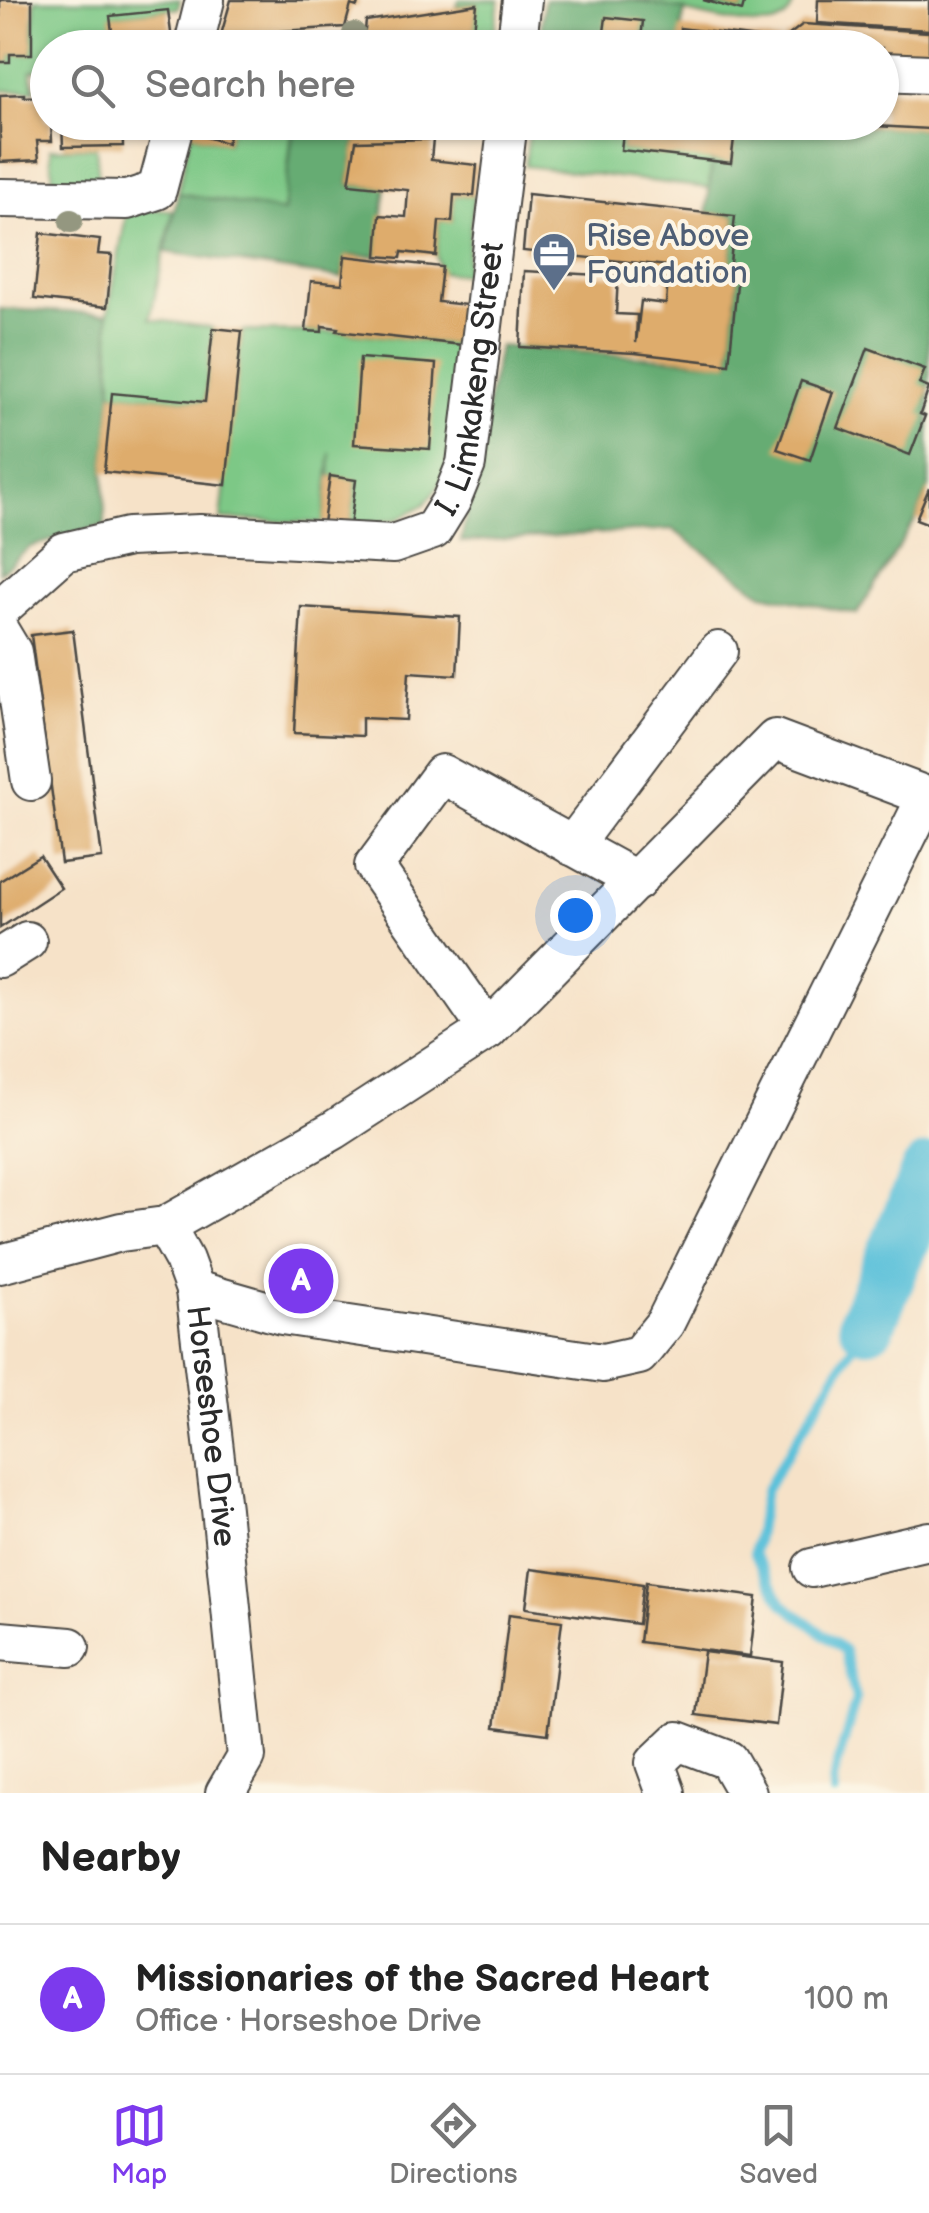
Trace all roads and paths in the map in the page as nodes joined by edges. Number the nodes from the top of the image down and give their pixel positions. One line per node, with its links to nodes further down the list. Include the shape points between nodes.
1 (205, 0): 3 (street)
2 (522, 0): 4 (street)
3 (198, 30)
4 (518, 30)
5 (899, 73): 6 (street)
6 (929, 74)
7 (170, 140): 9 (street, via 156,190 127,200)
8 (506, 140): 10 (street, I. Limkakeng Street, via 466,464 434,530 394,544 128,537 64,552)
9 (0, 198)
10 (0, 609)
11 (0, 632): 13 (street, via 12,652)
12 (718, 651): 15 (street)
13 (31, 781)
14 (928, 797): 16 (street, via 774,739); 20 (street, via 666,1323 638,1355 603,1363 282,1314)
15 (572, 846): 16 (street); 17 (street, via 442,774 374,866)
16 (637, 882): 17 (street)
17 (488, 1030): 18 (street, via 334,1130)
18 (165, 1226): 19 (street); 20 (street, Horseshoe Drive)
19 (0, 1264)
20 (194, 1290): 25 (street, Horseshoe Drive, via 246,1757)
21 (929, 1541): 22 (street)
22 (812, 1568)
23 (0, 1641): 24 (street)
24 (70, 1647)
25 (225, 1793)
26 (666, 1793): 27 (street, via 655,1762 678,1741 728,1760)
27 (747, 1793)

